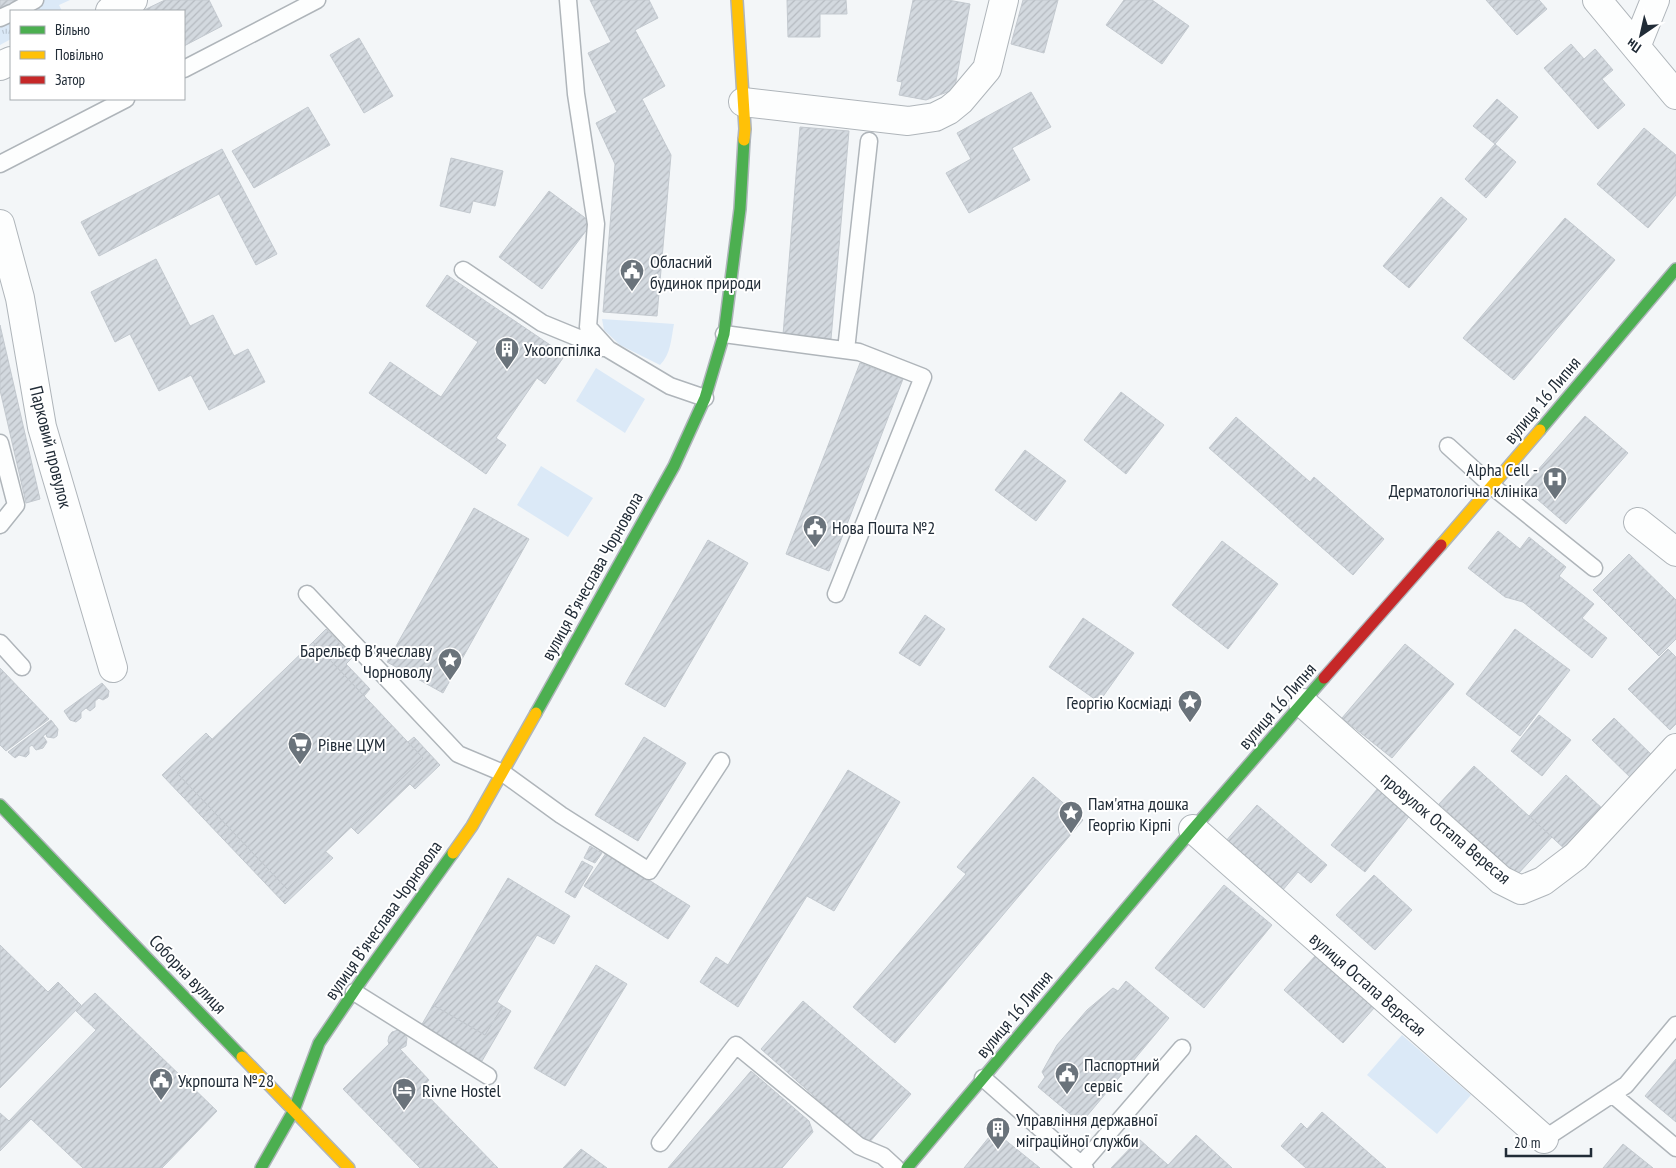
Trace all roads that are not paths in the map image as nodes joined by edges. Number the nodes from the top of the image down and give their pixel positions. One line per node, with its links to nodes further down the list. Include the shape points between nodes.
1 (35, 0): 9 (lane)
2 (133, 0): 10 (street)
3 (317, 0): 12 (lane)
4 (568, 0): 22 (lane, via 576,94 596,224 588,326)
5 (738, 0): 15 (main road, вулиця Вʼячеслава Чорновола)
6 (1004, 0): 15 (street, via 987,69 960,101 935,118 908,121)
7 (1597, 0): 11 (street)
8 (1655, 0): 11 (street)
9 (17, 10)
10 (112, 10)
11 (1636, 48): 13 (street)
12 (185, 68)
13 (1676, 95)
14 (124, 100): 17 (lane)
15 (743, 102): 21 (main road, вулиця Вʼячеслава Чорновола, via 745,129 740,209)
16 (870, 141): 23 (lane)
17 (0, 164)
18 (0, 224): 36 (street, Парковий провулок, via 20,298 42,427)
19 (1676, 269): 27 (main road, вулиця 16 Липня)
20 (463, 270): 22 (lane, via 542,323)
21 (724, 334): 23 (lane); 24 (main road, вулиця Вʼячеслава Чорновола)
22 (608, 349): 24 (lane, via 670,386)
23 (846, 350): 33 (lane, via 923,377)
24 (705, 398): 40 (main road, вулиця Вʼячеслава Чорновола, via 674,466)
25 (0, 442): 29 (lane, via 16,505)
26 (1448, 446): 27 (lane)
27 (1492, 486): 31 (lane); 37 (main road, вулиця 16 Липня)
28 (1638, 522): 30 (street)
29 (0, 525)
30 (1676, 552)
31 (1594, 568)
32 (307, 594): 40 (lane, via 458,754)
33 (836, 594)
34 (0, 644): 35 (lane)
35 (22, 667)
36 (113, 668)
37 (1302, 703): 38 (street, провулок Остапа Вересая, via 1501,880 1522,890 1543,881 1576,856); 42 (main road, вулиця 16 Липня)
38 (1676, 748)
39 (721, 761): 40 (lane, via 649,871)
40 (503, 773): 43 (main road, вулиця Вʼячеслава Чорновола, via 472,826)
41 (0, 805): 49 (main road, Соборна вулиця)
42 (1192, 829): 47 (main road, вулиця 16 Липня); 50 (street, вулиця Остапа Вересая)
43 (354, 992): 46 (lane); 49 (main road, вулиця Вʼячеслава Чорновола, via 319,1042)
44 (1676, 1025): 48 (lane, via 1626,1085)
45 (1182, 1048): 53 (lane)
46 (488, 1076)
47 (983, 1078): 53 (lane); 57 (main road, вулиця 16 Липня)
48 (1612, 1094): 50 (lane); 52 (lane)
49 (294, 1110): 54 (main road, вулиця Вʼячеслава Чорновола); 55 (main road, Соборна вулиця)
50 (1544, 1139)
51 (660, 1143): 56 (lane, via 736,1045 859,1146 883,1156)
52 (1676, 1148)
53 (1083, 1166)
54 (261, 1168)
55 (349, 1168)
56 (896, 1168)
57 (907, 1168)

